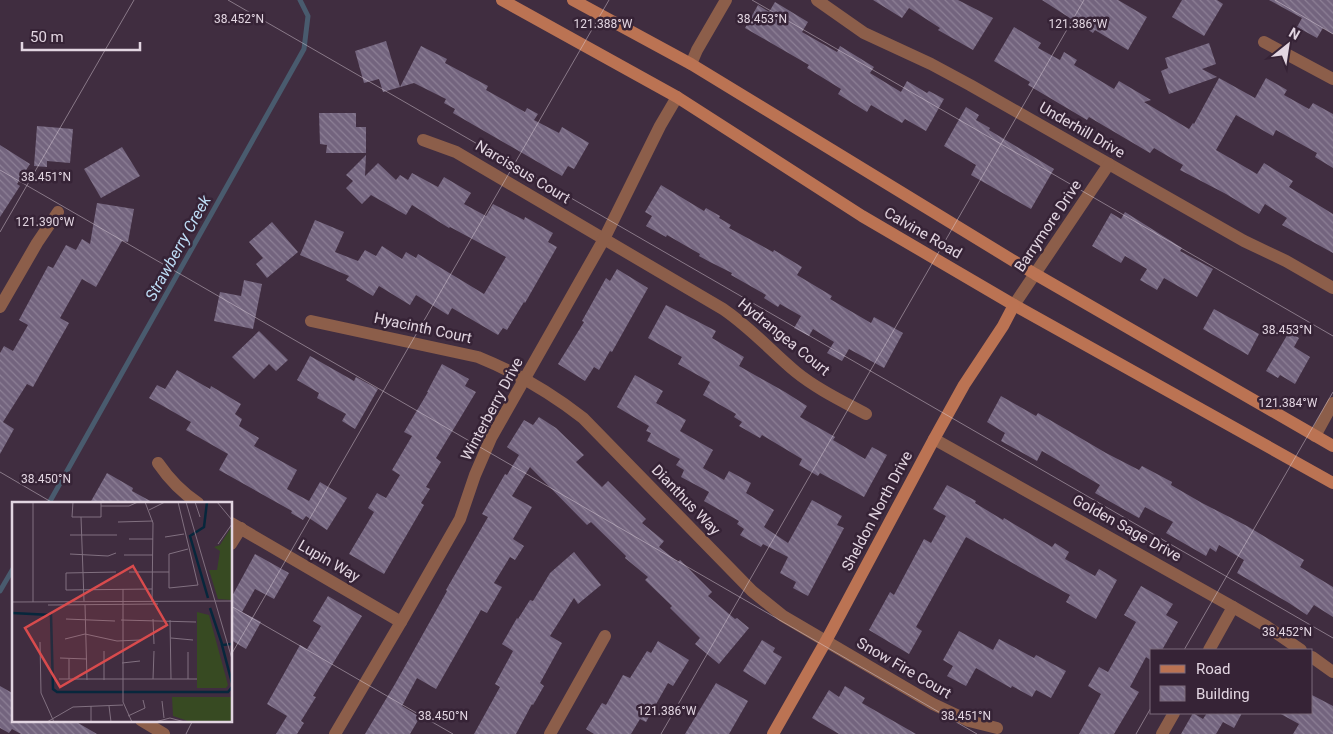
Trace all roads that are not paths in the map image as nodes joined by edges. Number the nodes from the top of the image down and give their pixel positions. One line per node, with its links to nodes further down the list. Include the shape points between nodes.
1 (502, 0): 8 (main road, Calvine Road)
2 (574, 0): 6 (main road, Calvine Road)
3 (726, 0): 6 (street)
4 (817, 0): 10 (street, Underhill Drive, via 864,33 931,64)
5 (1264, 42): 7 (street)
6 (691, 64): 13 (main road, Calvine Road)
7 (1333, 78)
8 (677, 98): 12 (street, Winterberry Drive); 15 (main road, Calvine Road, via 862,216)
9 (423, 140): 12 (street, Narcissus Court, via 456,152)
10 (1109, 164): 13 (street, Barrymore Drive); 14 (street, Underhill Drive)
11 (58, 212): 16 (street, via 36,243)
12 (604, 239): 18 (street, Winterberry Drive); 20 (street, Hydrangea Court, via 738,319 812,384)
13 (1035, 274): 15 (street, Barrymore Drive); 21 (main road, Calvine Road)
14 (1333, 288)
15 (1014, 305): 22 (main road, Sheldon North Drive); 25 (main road, Calvine Road)
16 (0, 307)
17 (311, 321): 18 (street, Hyacinth Court, via 478,357)
18 (524, 380): 30 (street, Winterberry Drive, via 492,438 460,519); 32 (street, Dianthus Way, via 569,407 598,432 752,591 782,616)
19 (1333, 403): 21 (street)
20 (866, 414)
21 (1315, 436): 23 (main road, Calvine Road)
22 (934, 439): 29 (street, Golden Sage Drive); 32 (main road, Sheldon North Drive)
23 (1333, 446)
24 (158, 463): 26 (street, via 181,491)
25 (1333, 483)
26 (197, 502)
27 (236, 525): 28 (street); 30 (street, Lupin Way)
28 (232, 540)
29 (1233, 607): 33 (street); 34 (street, Golden Sage Drive)
30 (401, 622): 41 (street, Winterberry Drive)
31 (604, 636): 42 (street)
32 (826, 641): 39 (street, Snow Fire Court, via 933,704 969,721); 43 (main road, Sheldon North Drive)
33 (1210, 649)
34 (1299, 649)
35 (1313, 659): 36 (street)
36 (1333, 672)
37 (1173, 714): 44 (street)
38 (144, 722): 40 (street)
39 (997, 728)
40 (164, 734)
41 (334, 734)
42 (550, 734)
43 (773, 734)
44 (1162, 734)

